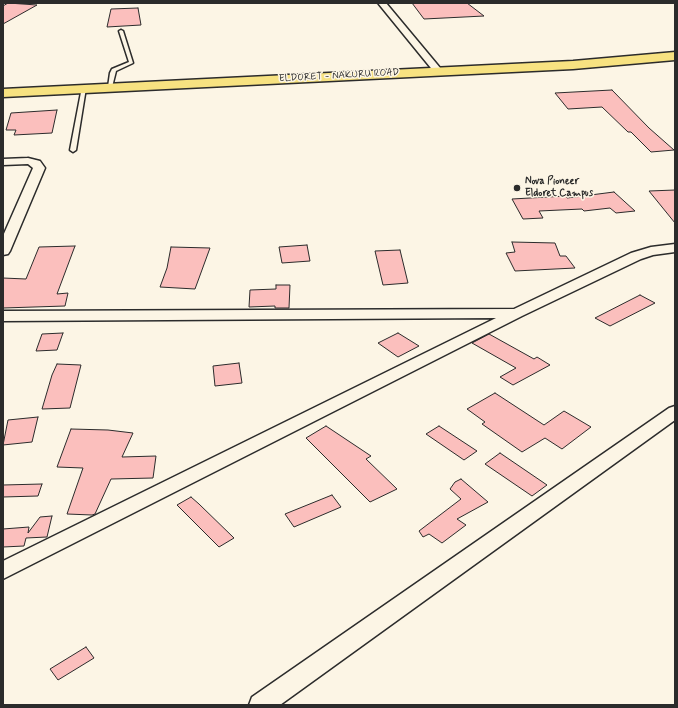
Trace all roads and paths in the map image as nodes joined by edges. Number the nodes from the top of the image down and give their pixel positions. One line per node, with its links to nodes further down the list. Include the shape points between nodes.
1 (382, 3): 4 (street)
2 (121, 31): 5 (lane, via 131,63 114,70)
3 (675, 56): 4 (highway, ELDORET - NAKURU ROAD, via 573,65)
4 (438, 71): 5 (highway, ELDORET - NAKURU ROAD)
5 (110, 87): 6 (highway, ELDORET - NAKURU ROAD)
6 (84, 88): 7 (highway, ELDORET - NAKURU ROAD); 8 (lane)
7 (3, 92)
8 (73, 150)
9 (3, 162): 11 (street, via 28,161 36,163 39,168)
10 (675, 248): 12 (street, via 636,256)
11 (3, 251)
12 (517, 313): 13 (street); 15 (street)
13 (3, 316)
14 (675, 412): 16 (street)
15 (3, 571)
16 (262, 705)

